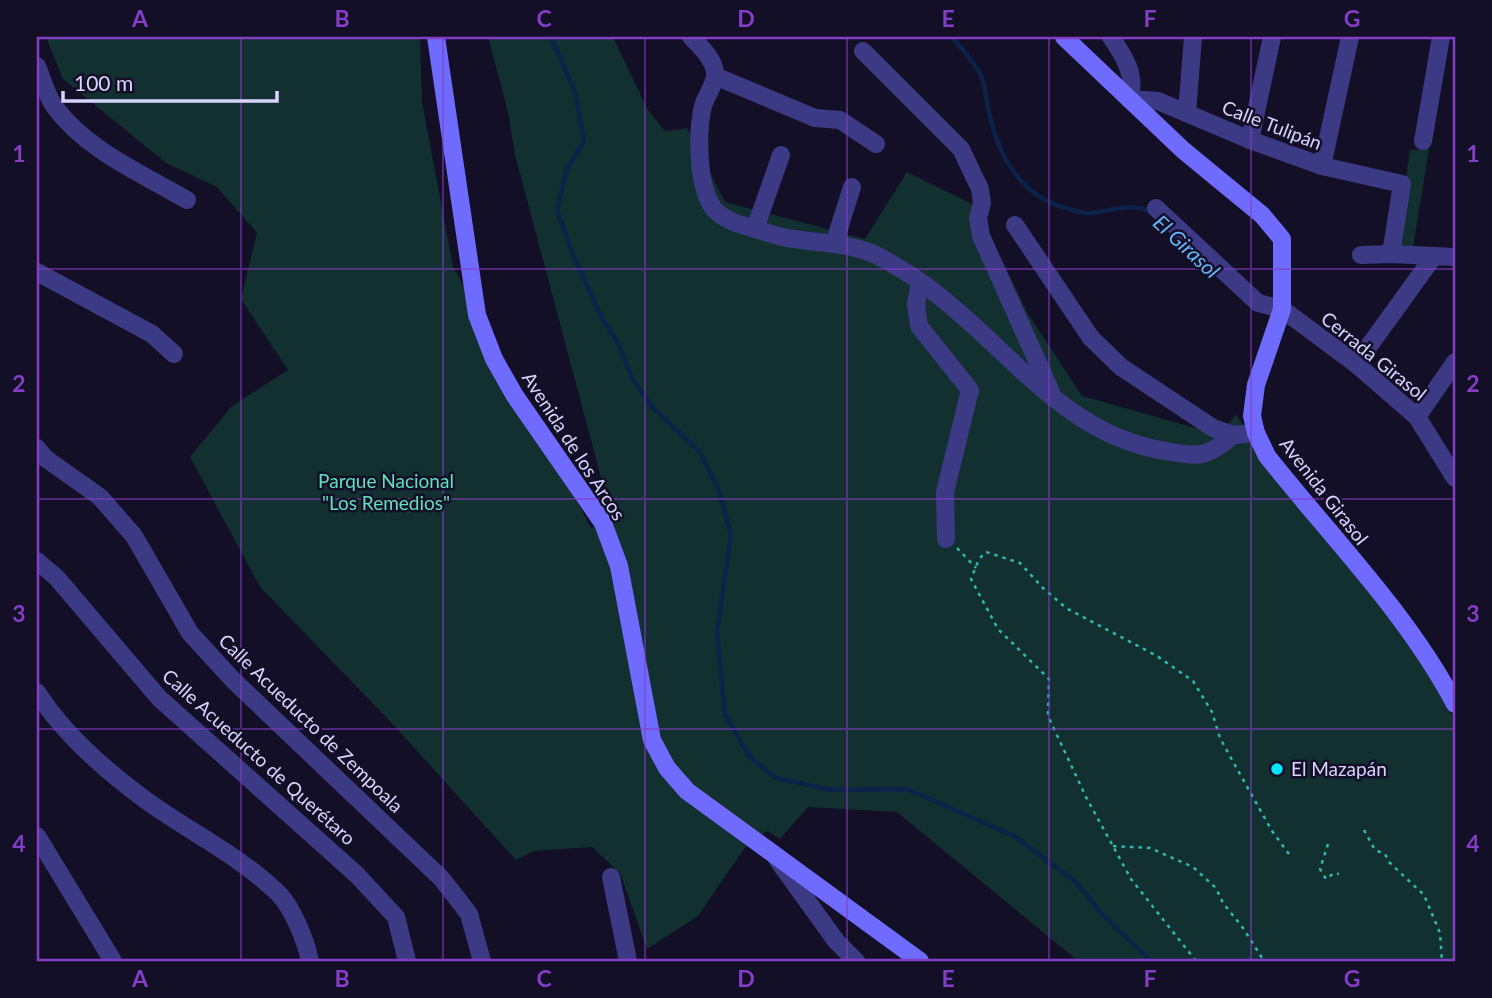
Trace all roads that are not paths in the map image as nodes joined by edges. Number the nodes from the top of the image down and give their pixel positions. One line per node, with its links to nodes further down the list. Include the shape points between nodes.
1 (436, 37): 46 (main road, Avenida de los Arcos, via 477,314 494,359 603,523 619,566 652,740 667,768 687,791)
2 (691, 37): 11 (street, via 710,58)
3 (1064, 37): 12 (main road, Avenida Girasol)
4 (1111, 37): 12 (street, via 1130,71 1133,86)
5 (1194, 37): 13 (street)
6 (1272, 37): 14 (street)
7 (1350, 37): 18 (street)
8 (1441, 37): 15 (street)
9 (863, 51): 35 (street, via 961,149 980,189 981,236)
10 (37, 66): 20 (street, via 52,104 72,127 100,150)
11 (715, 76): 16 (street, via 816,118 840,120); 23 (street, via 703,106 702,184 722,216)
12 (1129, 99): 13 (street, Calle Tulipán, via 1158,102); 31 (main road, Avenida Girasol, via 1276,229 1284,255)
13 (1187, 113): 14 (street, Calle Tulipán)
14 (1250, 140): 18 (street, Calle Tulipán)
15 (1423, 141)
16 (876, 144)
17 (780, 155): 23 (street)
18 (1322, 166): 25 (street, Calle Tulipán, via 1402,184)
19 (852, 187): 24 (street)
20 (187, 200)
21 (1156, 208): 31 (street, via 1258,303)
22 (1015, 225): 38 (street, via 1091,338 1121,367 1213,428)
23 (754, 229): 24 (street)
24 (834, 244): 30 (street, via 878,256)
25 (1391, 254): 26 (street); 27 (street)
26 (1361, 256)
27 (1434, 257): 28 (street); 34 (street)
28 (1455, 257)
29 (37, 272): 32 (street, via 152,334)
30 (920, 282): 35 (street); 41 (street, via 919,326 970,390 944,492)
31 (1282, 309): 34 (street, Cerrada Girasol); 37 (main road, Avenida Girasol, via 1256,385 1252,416)
32 (174, 354)
33 (1455, 362): 36 (street)
34 (1356, 365): 36 (street, Cerrada Girasol)
35 (1055, 401): 38 (street, via 1095,427 1141,448 1193,456 1214,451)
36 (1417, 417): 40 (street, Cerrada Girasol)
37 (1256, 433): 38 (street); 44 (main road, Avenida Girasol, via 1267,456 1402,621)
38 (1233, 435)
39 (40, 454): 51 (street, Calle Acueducto de Zempoala, via 100,497 134,536 190,633 233,680 442,878 469,914)
40 (1455, 478)
41 (946, 539)
42 (37, 561): 50 (street, Calle Acueducto de Querétaro, via 57,578 159,698 357,875 396,917)
43 (37, 692): 49 (street, via 53,717 111,772 280,895 306,941)
44 (1455, 704)
45 (37, 836): 48 (street)
46 (771, 851): 53 (street, via 836,942); 54 (main road, Avenida de los Arcos)
47 (611, 877): 52 (street)
48 (113, 961)
49 (310, 961)
50 (407, 961)
51 (482, 961)
52 (628, 961)
53 (856, 961)
54 (920, 961)

